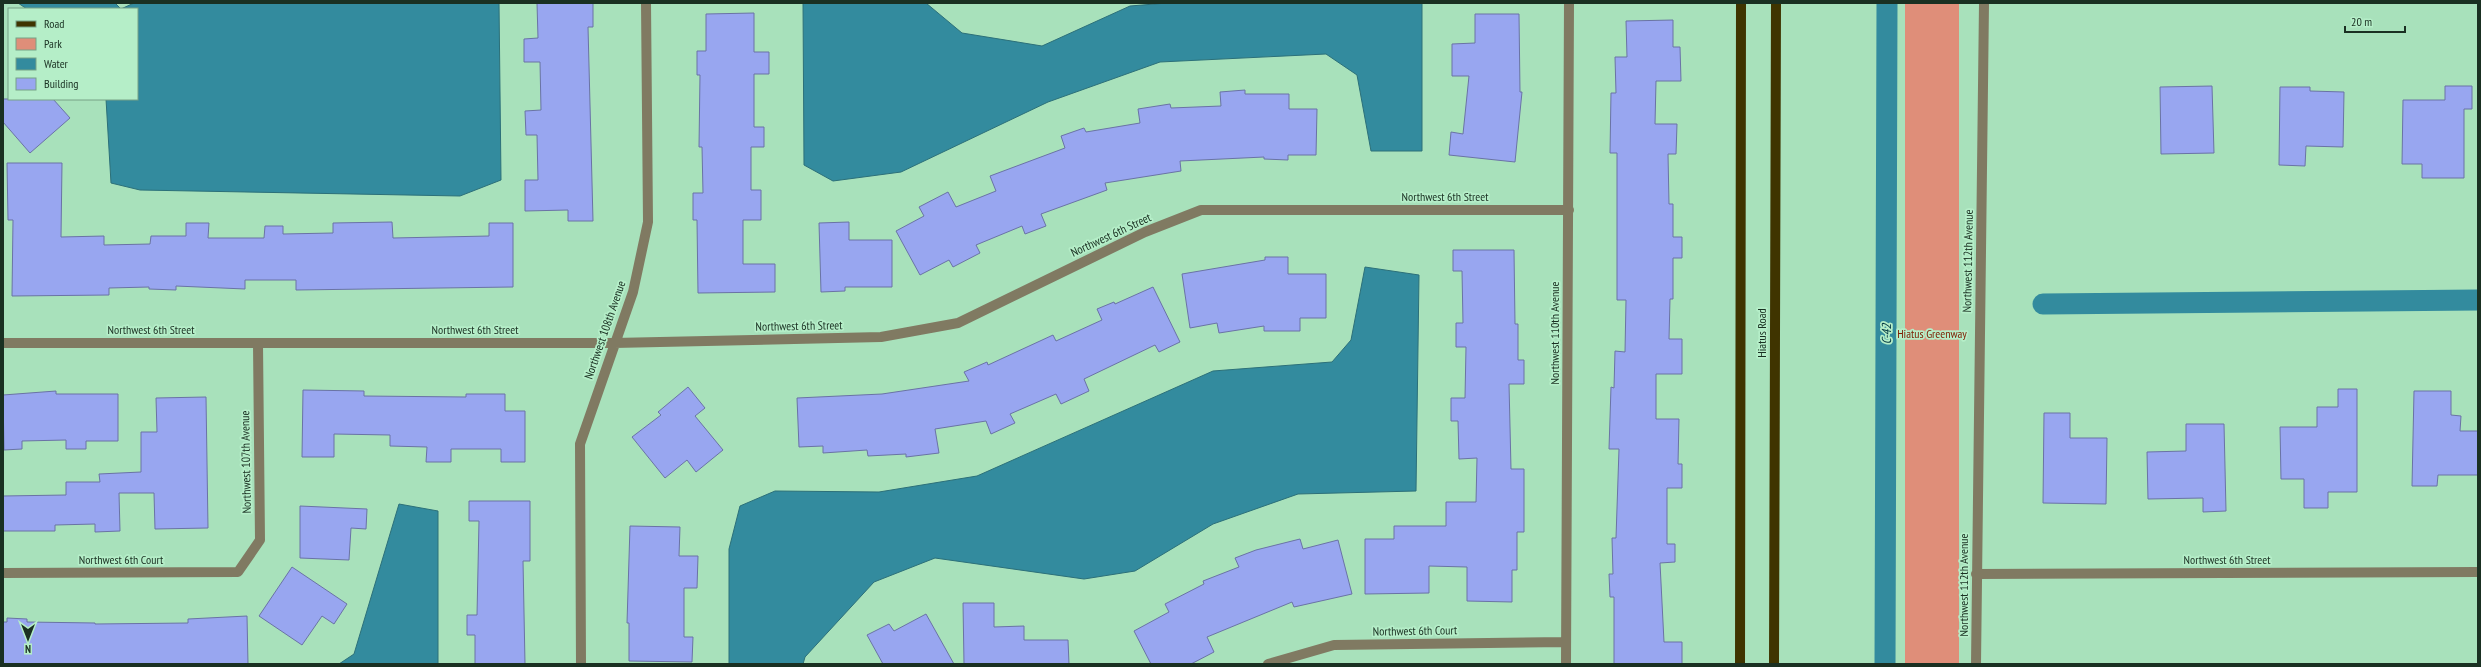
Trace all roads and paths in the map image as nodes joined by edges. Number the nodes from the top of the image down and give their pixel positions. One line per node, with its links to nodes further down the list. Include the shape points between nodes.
1 (646, 3): 8 (street, Northwest 108th Avenue, via 648,222 633,292)
2 (1569, 3): 6 (street, Northwest 110th Avenue)
3 (1741, 3): 18 (main road, Hiatus Road)
4 (1776, 3): 19 (main road, Hiatus Road)
5 (1984, 3): 13 (street, Northwest 112th Avenue)
6 (1568, 210): 8 (street, Northwest 6th Street, via 1201,210 1145,232 958,323 881,337); 14 (street, Northwest 110th Avenue)
7 (3, 343): 9 (street, Northwest 6th Street)
8 (614, 343): 9 (street, Northwest 6th Street); 15 (street, Northwest 108th Avenue, via 580,444)
9 (258, 344): 10 (street, Northwest 107th Avenue, via 260,540)
10 (238, 572): 12 (street, Northwest 6th Court)
11 (2478, 572): 13 (street, Northwest 6th Street)
12 (3, 573)
13 (1976, 574): 20 (street, Northwest 112th Avenue)
14 (1565, 642): 16 (street, Northwest 6th Court, via 1334,645); 17 (street, Northwest 110th Avenue)
15 (581, 664)
16 (1268, 664)
17 (1566, 664)
18 (1740, 664)
19 (1774, 664)
20 (1976, 664)

